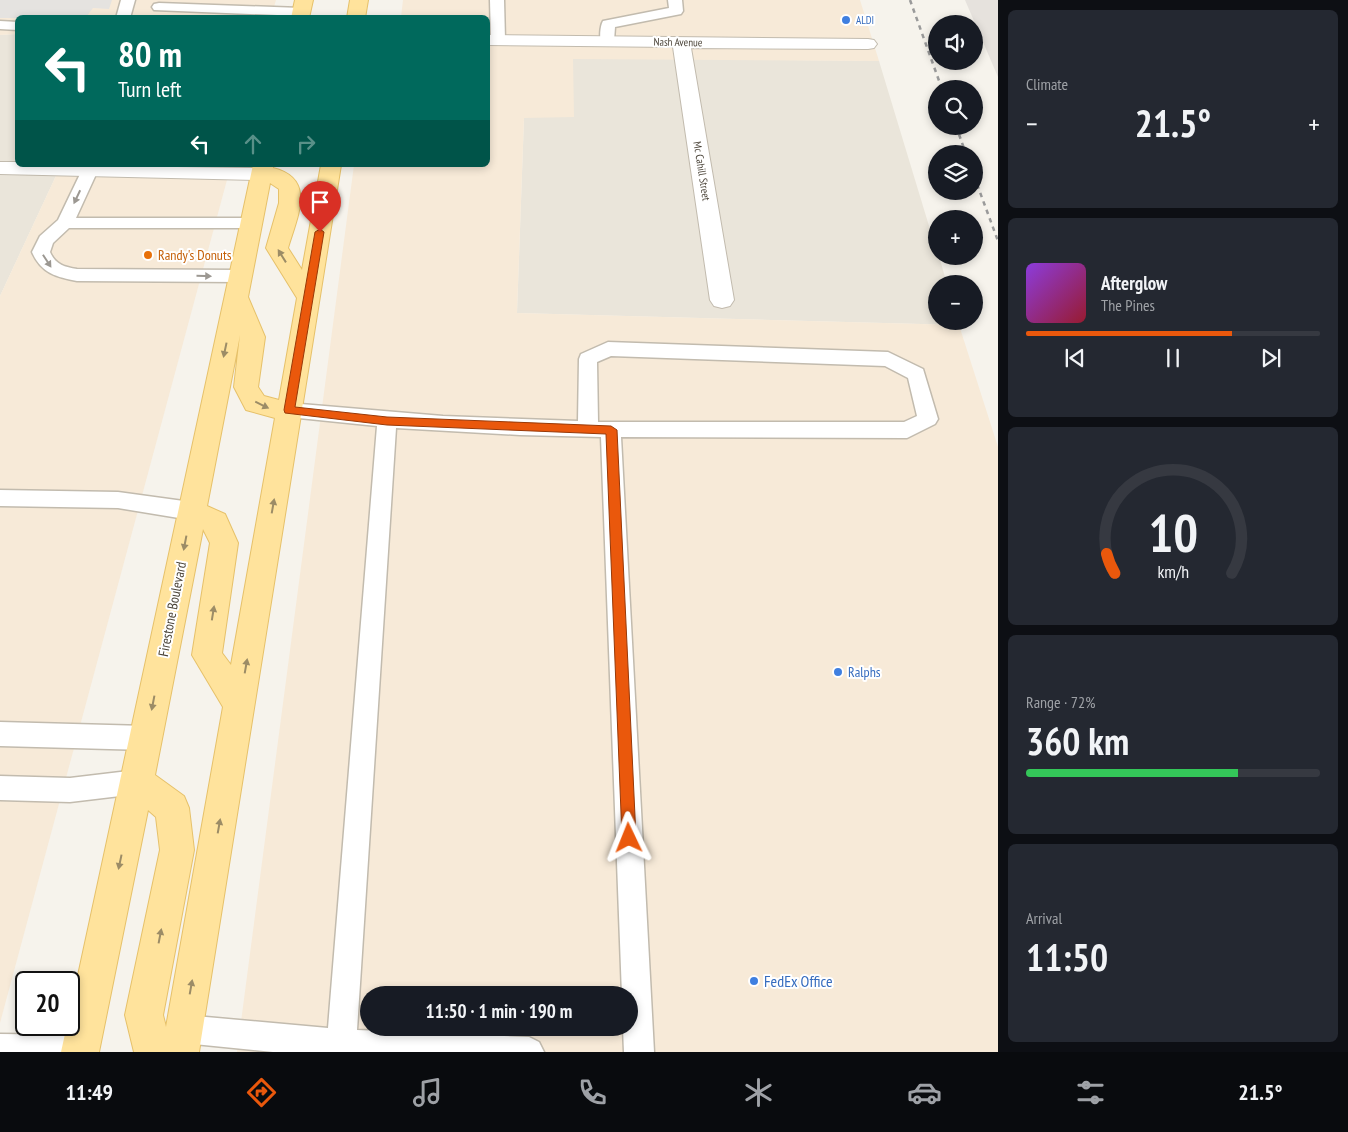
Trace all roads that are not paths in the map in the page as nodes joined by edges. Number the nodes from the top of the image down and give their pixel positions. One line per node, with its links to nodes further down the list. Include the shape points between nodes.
1 (128, 0): 7 (lane)
2 (359, 0): 8 (main road)
3 (497, 0): 11 (lane)
4 (675, 0): 12 (lane, via 676,11 608,24)
5 (159, 7): 6 (lane)
6 (302, 10)
7 (124, 15)
8 (356, 15)
9 (0, 25): 10 (lane)
10 (15, 26)
11 (493, 40): 12 (street, Nash Avenue)
12 (607, 41): 13 (street, Nash Avenue)
13 (681, 42): 14 (street, Nash Avenue); 23 (street, Mc Cahill Street)
14 (868, 44)
15 (331, 167): 22 (main road)
16 (0, 168): 17 (street)
17 (77, 168): 18 (street); 19 (lane, one-way to 19)
18 (262, 169): 20 (main road, Firestone Boulevard); 22 (main road, one-way to 18, via 277,248 290,203 289,186)
19 (64, 223): 20 (lane); 21 (lane, one-way to 21, via 46,240 41,252 53,270 77,275)
20 (250, 223): 21 (main road, Firestone Boulevard)
21 (238, 287): 24 (main road, one-way to 24, via 253,336 246,387 255,403); 28 (main road, Firestone Boulevard, one-way to 28)
22 (308, 297): 24 (main road)
23 (722, 300)
24 (289, 410): 25 (lane); 29 (main road, one-way to 24)
25 (387, 421): 26 (lane); 36 (lane)
26 (600, 430): 26 (lane, via 906,430 928,419 916,374 888,359 608,349 588,359); 40 (lane)
27 (0, 498): 28 (lane, via 118,500)
28 (191, 510): 29 (main road, one-way to 28, via 207,655 224,543 215,522); 31 (main road, Firestone Boulevard, one-way to 31)
29 (239, 704): 34 (main road, one-way to 29)
30 (0, 734): 31 (lane)
31 (146, 738): 32 (main road, Firestone Boulevard)
32 (137, 782): 33 (lane, via 70,790); 37 (main road, Firestone Boulevard, one-way to 37); 38 (main road, one-way to 32, via 144,1015 177,850 172,808)
33 (0, 788)
34 (182, 1041): 36 (lane)
35 (0, 1048): 37 (lane)
36 (342, 1048): 39 (lane)
37 (80, 1051)
38 (153, 1052)
39 (528, 1052)
40 (639, 1052)

